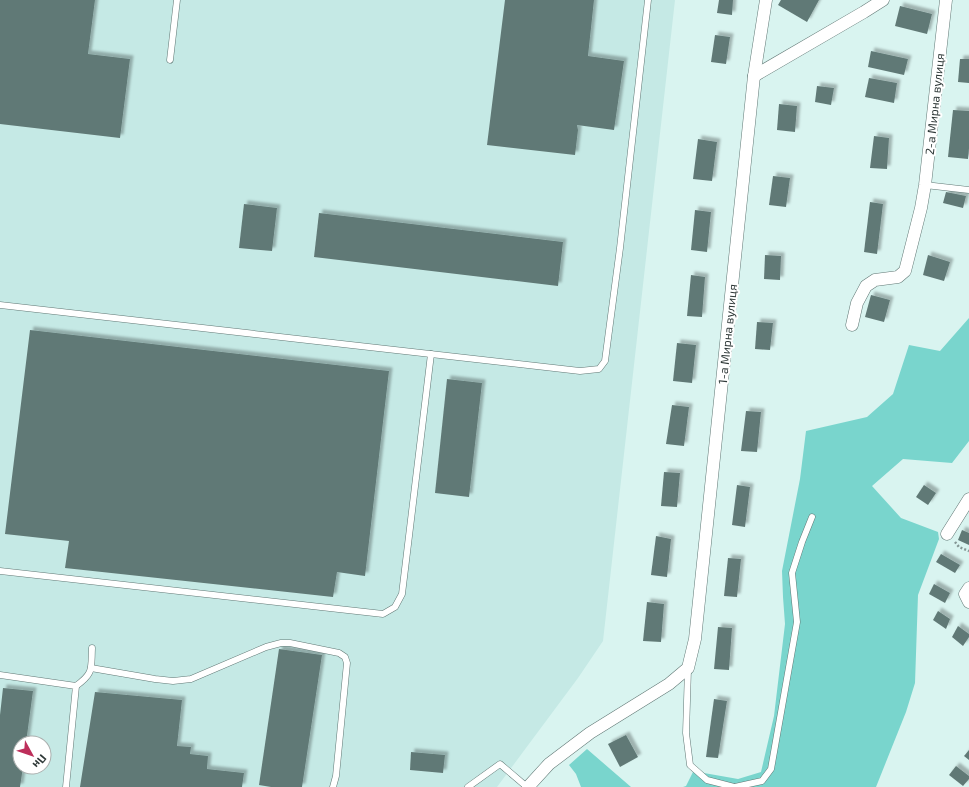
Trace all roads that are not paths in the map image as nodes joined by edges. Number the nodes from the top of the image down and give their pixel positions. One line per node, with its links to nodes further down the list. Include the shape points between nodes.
1 (177, 0): 6 (lane)
2 (648, 0): 12 (lane, via 605,361 599,369 580,371)
3 (766, 0): 7 (street, 1-а Мирна вулиця)
4 (884, 0): 7 (street)
5 (946, 0): 8 (street, 2-а Мирна вулиця)
6 (170, 60)
7 (754, 76): 21 (street, 1-а Мирна вулиця, via 695,639)
8 (925, 185): 9 (lane); 11 (street, 2-а Мирна вулиця, via 905,270 898,277 875,280 866,286 857,303)
9 (969, 190)
10 (0, 305): 12 (lane)
11 (852, 325)
12 (431, 354): 16 (lane, via 402,594 395,607 383,614)
13 (969, 499): 15 (street)
14 (812, 517): 28 (lane, via 792,572 797,622 771,769 762,781)
15 (947, 534)
16 (0, 571)
17 (969, 588): 18 (street, via 966,594)
18 (969, 602)
19 (92, 648): 20 (lane)
20 (91, 668): 23 (lane, via 89,675); 25 (lane, via 173,681 191,679 281,643 339,653 347,663)
21 (688, 668): 27 (street, via 669,684 590,733 549,764); 28 (lane, via 686,733 690,765 707,780)
22 (0, 675): 23 (lane)
23 (76, 686): 24 (lane)
24 (66, 787)
25 (333, 787)
26 (468, 787): 27 (lane, via 500,764)
27 (527, 787)
28 (735, 787)

